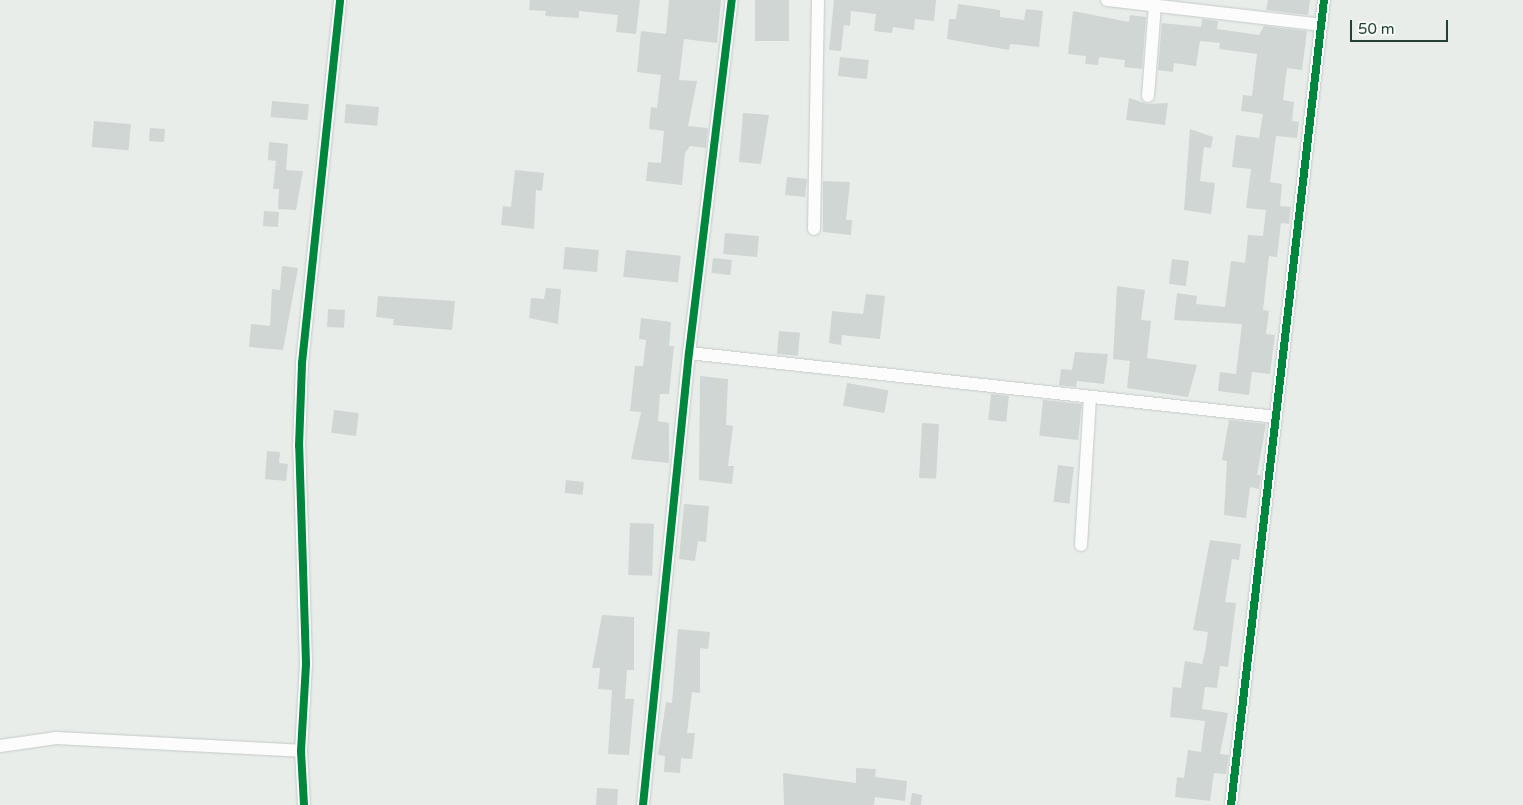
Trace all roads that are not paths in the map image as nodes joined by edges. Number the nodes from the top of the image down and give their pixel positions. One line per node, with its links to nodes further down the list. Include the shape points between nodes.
1 (340, 0): 15 (street, via 302,363 299,484 306,663)
2 (732, 0): 10 (street)
3 (818, 0): 9 (street)
4 (1107, 0): 6 (street)
5 (1324, 0): 7 (street)
6 (1155, 4): 7 (street); 8 (street)
7 (1322, 25): 12 (street)
8 (1148, 96)
9 (814, 229)
10 (689, 352): 11 (street); 17 (street)
11 (1090, 398): 12 (street); 13 (street)
12 (1276, 417): 18 (street)
13 (1081, 545)
14 (0, 746): 15 (street, via 56,738)
15 (300, 751): 16 (street)
16 (304, 805)
17 (643, 805)
18 (1231, 805)

